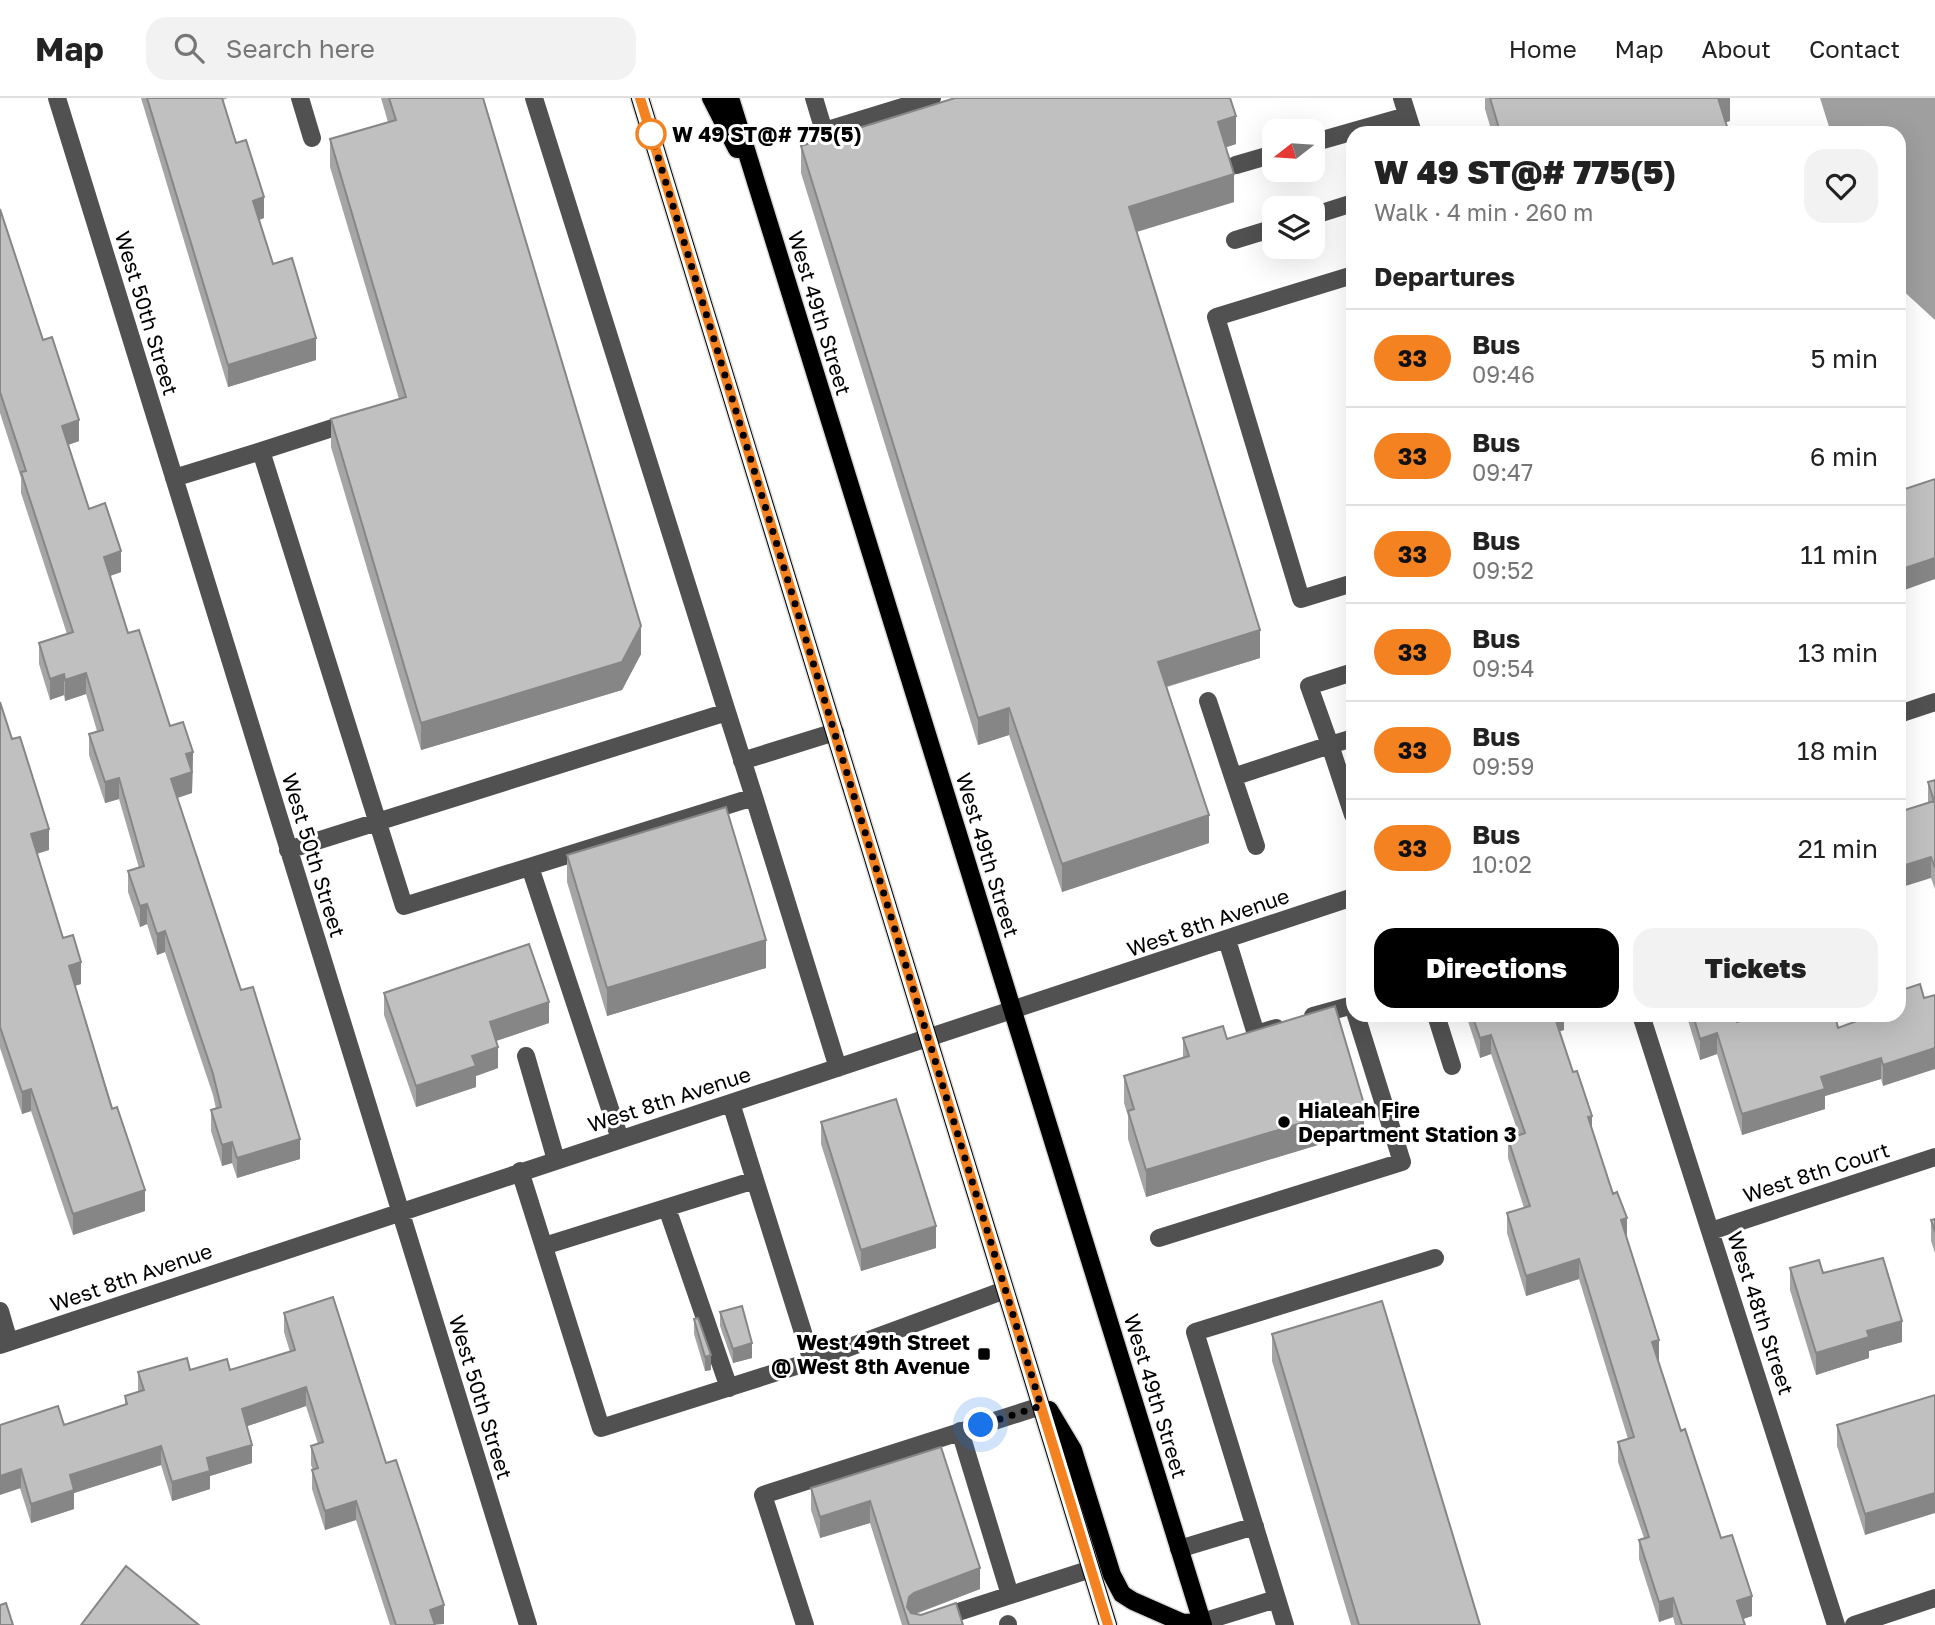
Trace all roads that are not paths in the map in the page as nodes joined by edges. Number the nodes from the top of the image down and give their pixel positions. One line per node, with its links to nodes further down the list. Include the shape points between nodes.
1 (58, 98): 24 (street, West 50th Street)
2 (300, 98): 12 (street)
3 (534, 98): 29 (street)
4 (640, 98): 31 (main road)
5 (710, 98): 16 (main road)
6 (730, 98): 16 (main road, West 49th Street)
7 (814, 98): 8 (street, via 824,131)
8 (932, 98)
9 (1402, 98): 10 (street)
10 (1410, 124)
11 (1346, 136): 13 (street)
12 (312, 138)
13 (1325, 140)
14 (1262, 157): 15 (street)
15 (1236, 165)
16 (758, 189): 45 (main road, West 49th Street)
17 (1346, 205): 18 (street)
18 (1325, 212)
19 (1262, 232): 20 (street)
20 (1235, 240)
21 (1346, 277): 25 (street, via 1216,317 1301,599)
22 (364, 418): 23 (street)
23 (261, 451): 24 (street); 38 (street)
24 (174, 478): 40 (street, West 50th Street)
25 (1346, 585)
26 (1346, 674): 33 (street, via 1309,686)
27 (1208, 701): 35 (street)
28 (1935, 702): 30 (street)
29 (727, 712): 34 (street); 38 (street)
30 (1906, 712)
31 (835, 732): 34 (street); 49 (main road)
32 (1346, 740): 33 (street)
33 (1330, 745): 35 (street); 36 (street)
34 (742, 761): 37 (street)
35 (1233, 777): 39 (street)
36 (1346, 794)
37 (754, 797): 41 (street); 52 (street)
38 (378, 822): 40 (street); 41 (street, via 404,906)
39 (1256, 846)
40 (288, 850): 60 (street, West 50th Street)
41 (530, 867): 54 (street)
42 (1346, 900): 43 (street, West 8th Avenue)
43 (1227, 940): 44 (street, via 1256,1034); 45 (street, West 8th Avenue)
44 (1346, 1007)
45 (1013, 1012): 49 (street, West 8th Avenue); 73 (main road, West 49th Street)
46 (1358, 1022): 62 (street, via 1402,1162)
47 (1438, 1022): 51 (street)
48 (1643, 1022): 61 (street, West 48th Street)
49 (929, 1038): 52 (street, West 8th Avenue); 65 (main road)
50 (526, 1056): 56 (street)
51 (1452, 1066)
52 (838, 1068): 53 (street, West 8th Avenue)
53 (731, 1103): 54 (street, West 8th Avenue); 58 (street)
54 (620, 1139): 56 (street, West 8th Avenue)
55 (1935, 1157): 61 (street, West 8th Court)
56 (556, 1160): 57 (street, West 8th Avenue)
57 (520, 1171): 60 (street, West 8th Avenue); 63 (street)
58 (755, 1180): 59 (street); 68 (street)
59 (667, 1208): 63 (street); 69 (street)
60 (399, 1211): 67 (street, West 8th Avenue); 79 (street, West 50th Street)
61 (1711, 1231): 84 (street, West 48th Street)
62 (1159, 1238)
63 (544, 1246): 69 (street, via 601,1428)
64 (1435, 1258): 72 (street, via 1195,1332)
65 (1005, 1290): 68 (street); 70 (main road)
66 (0, 1311): 67 (street)
67 (5, 1343)
68 (812, 1361): 69 (street)
69 (729, 1388)
70 (1038, 1398): 71 (street); 74 (main road); 78 (main road, via 1073,1450 1122,1594 1183,1623)
71 (960, 1432): 75 (street); 80 (street, via 763,1495)
72 (1255, 1526): 73 (street); 77 (street)
73 (1180, 1549): 78 (main road, West 49th Street)
74 (1091, 1569): 75 (street); 82 (main road)
75 (1010, 1595): 81 (street)
76 (1935, 1598): 85 (street)
77 (1276, 1599): 78 (street); 83 (street)
78 (1202, 1623)
79 (528, 1625)
80 (805, 1625)
81 (918, 1625)
82 (1108, 1625)
83 (1284, 1625)
84 (1836, 1625)
85 (1854, 1625)

